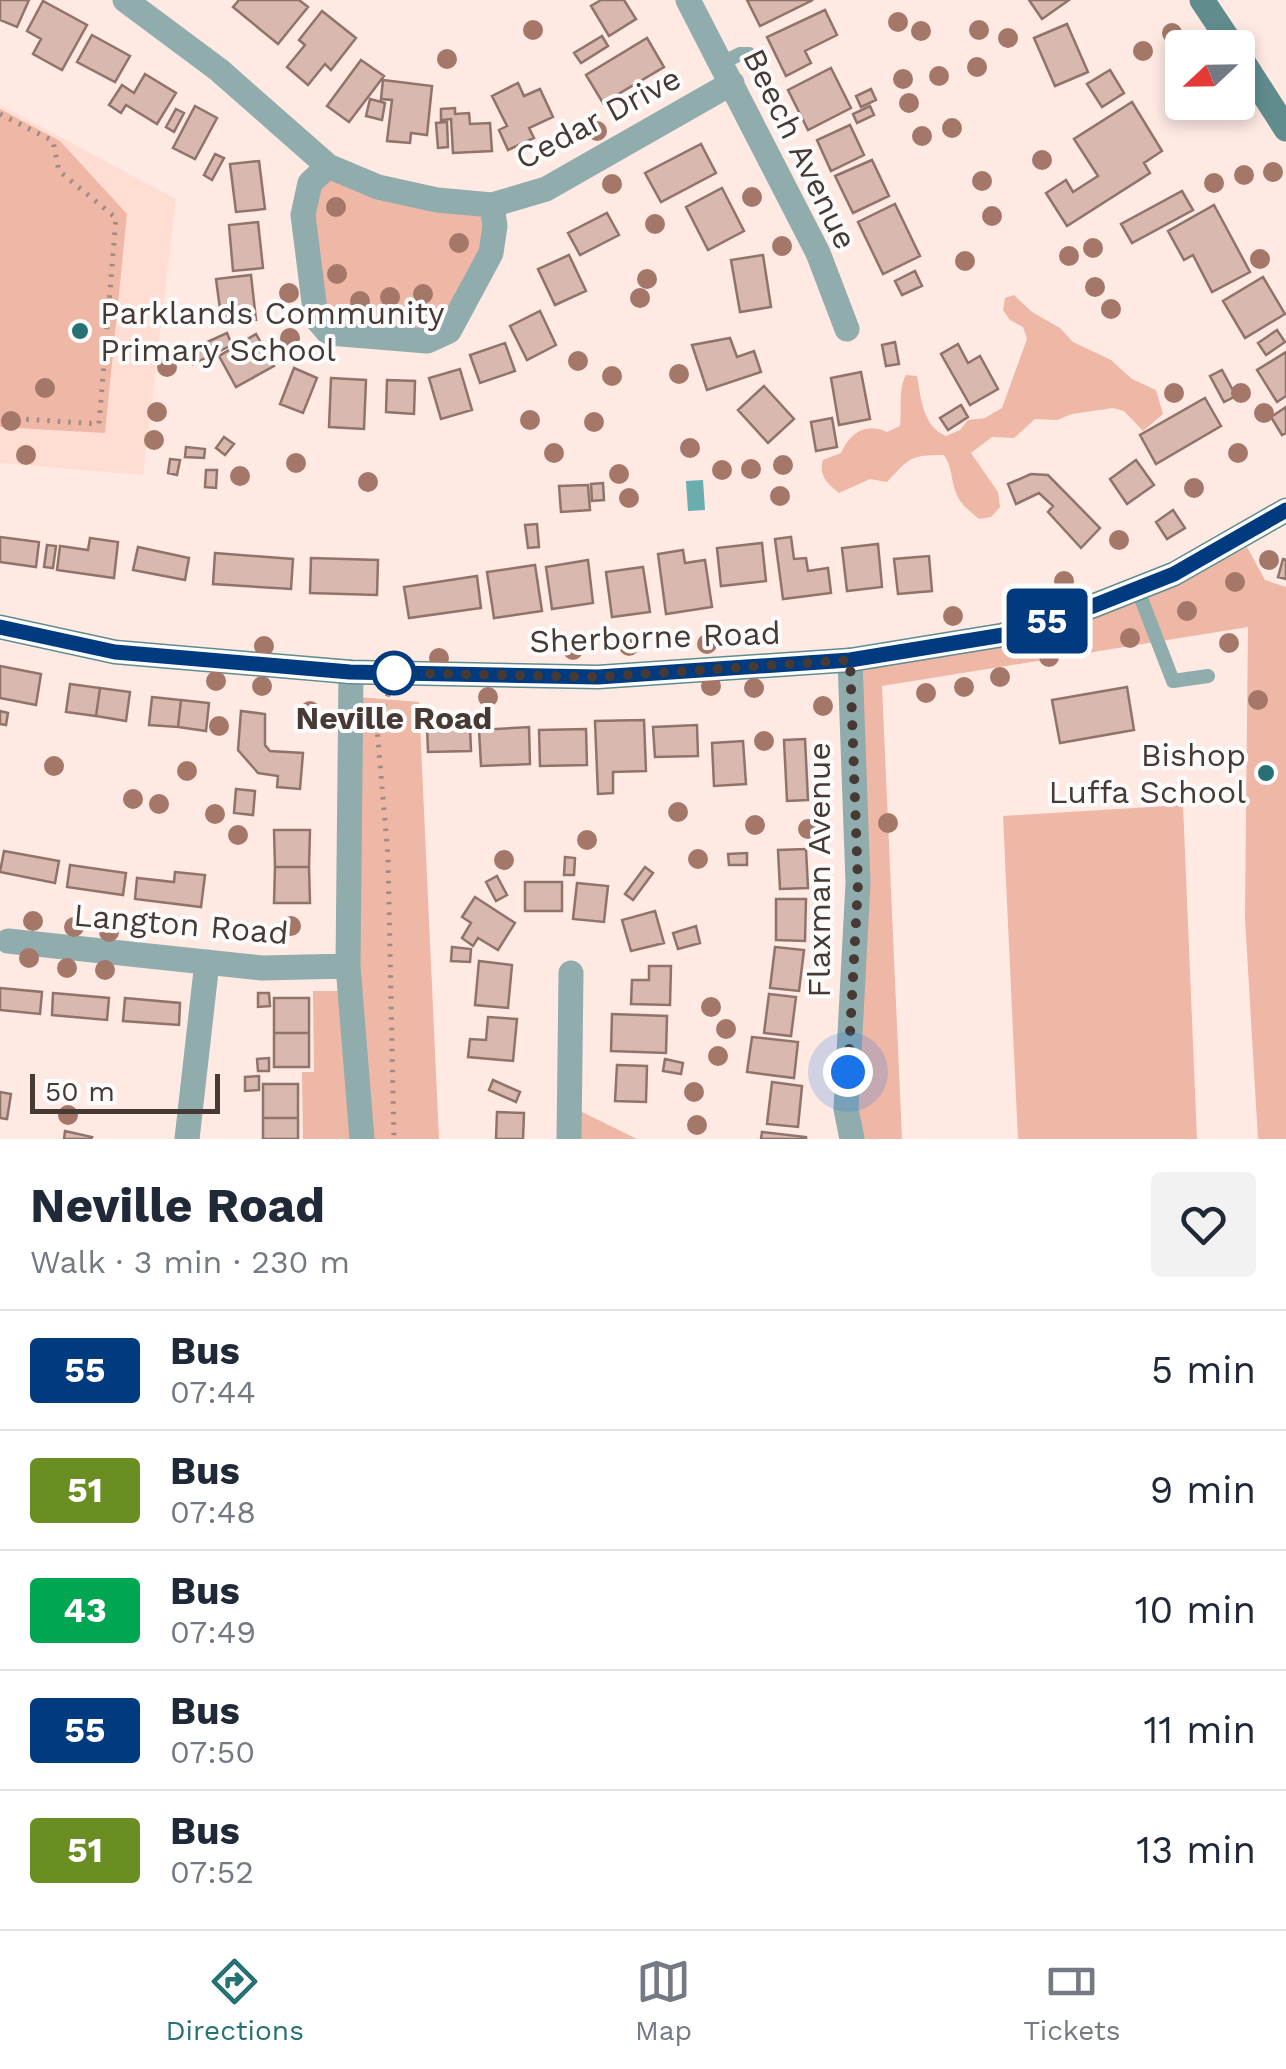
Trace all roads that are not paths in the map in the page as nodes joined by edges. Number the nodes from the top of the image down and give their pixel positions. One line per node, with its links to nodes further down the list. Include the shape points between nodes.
1 (125, 0): 9 (street, Cedar Drive)
2 (688, 0): 5 (street, Beech Avenue)
3 (1202, 0): 4 (street)
4 (1222, 30)
5 (727, 73): 6 (lane, via 740,54 749,54); 10 (street, Cedar Drive, via 546,190); 11 (street, Beech Avenue, via 818,252)
6 (763, 78)
7 (1255, 80): 8 (street)
8 (1286, 129)
9 (328, 166): 10 (street, Cedar Drive, via 378,188); 10 (street, Cedar Drive, via 310,183 304,215 316,318 329,333 427,341 449,330 491,254)
10 (492, 205)
11 (847, 329)
12 (1286, 510): 13 (street, Sherborne Road)
13 (1138, 588): 15 (street, Sherborne Road, via 1003,635); 17 (lane, via 1173,682)
14 (0, 627): 16 (street, Sherborne Road, via 115,652)
15 (850, 660): 16 (street, Sherborne Road, via 598,677); 25 (street, Flaxman Avenue, via 858,884 846,1109)
16 (350, 672): 20 (street)
17 (1208, 676)
18 (8, 941): 19 (street, Langton Road)
19 (207, 962): 20 (street, Langton Road); 22 (street)
20 (348, 966): 23 (street)
21 (571, 973): 24 (street)
22 (187, 1139)
23 (362, 1139)
24 (569, 1139)
25 (852, 1139)

